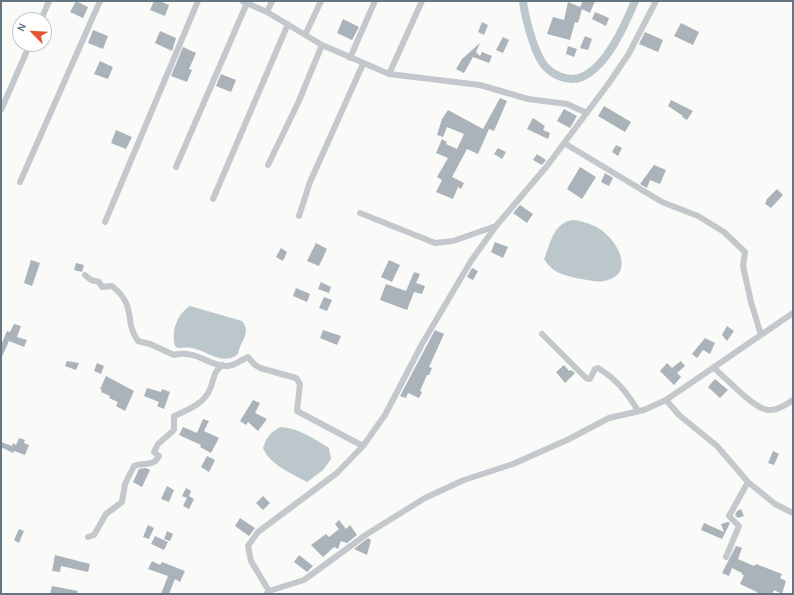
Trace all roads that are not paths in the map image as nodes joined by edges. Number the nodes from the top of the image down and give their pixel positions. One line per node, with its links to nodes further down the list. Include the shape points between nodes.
1 (49, 1): 10 (street)
2 (100, 1): 24 (street)
3 (198, 1): 28 (street)
4 (272, 1): 11 (street)
5 (321, 1): 13 (street)
6 (375, 1): 16 (street)
7 (422, 1): 18 (street)
8 (656, 1): 20 (street, via 628,55)
9 (244, 2): 11 (street); 23 (street)
10 (44, 12)
11 (267, 12): 12 (street)
12 (288, 24): 13 (street); 25 (street)
13 (305, 35): 14 (street)
14 (322, 45): 16 (street); 22 (street)
15 (26, 52): 19 (street)
16 (350, 58): 17 (street)
17 (363, 64): 18 (street); 27 (street, via 310,182)
18 (388, 74): 20 (street, via 480,85 528,99 567,104)
19 (1, 110)
20 (587, 113): 21 (street)
21 (564, 143): 29 (street); 33 (street, via 662,202 698,216 724,232 740,246 745,252 743,266)
22 (268, 165)
23 (176, 167)
24 (20, 182)
25 (213, 199)
26 (360, 213): 29 (street, via 435,243 452,241)
27 (299, 216)
28 (105, 222)
29 (496, 226): 39 (street, via 425,338 385,415)
30 (85, 275): 34 (street, via 99,282 102,287 112,286 123,294 130,309 132,333 138,341 174,355 195,355)
31 (793, 313): 33 (street)
32 (542, 334): 38 (street, via 586,378 590,379 598,368 605,372 631,398)
33 (761, 334): 35 (street)
34 (222, 365): 39 (street, via 228,366 248,357 260,368 296,378 300,384 297,411); 42 (street, via 214,373 210,390 204,400 174,416 174,430 158,444 154,452 159,456 157,461 134,466 125,484 122,502 106,514 94,535)
35 (714, 368): 36 (street); 37 (street, via 741,393 767,410 782,407)
36 (666, 400): 38 (street); 40 (street, via 679,415 717,446)
37 (793, 400)
38 (638, 412): 44 (street, via 609,418 527,458 464,480 425,498 367,534 304,580)
39 (363, 446): 44 (street, via 337,473 258,532 248,546 251,561)
40 (748, 482): 41 (street, via 775,504); 43 (street, via 729,516 739,526)
41 (793, 513)
42 (88, 537)
43 (726, 557)
44 (268, 592)

